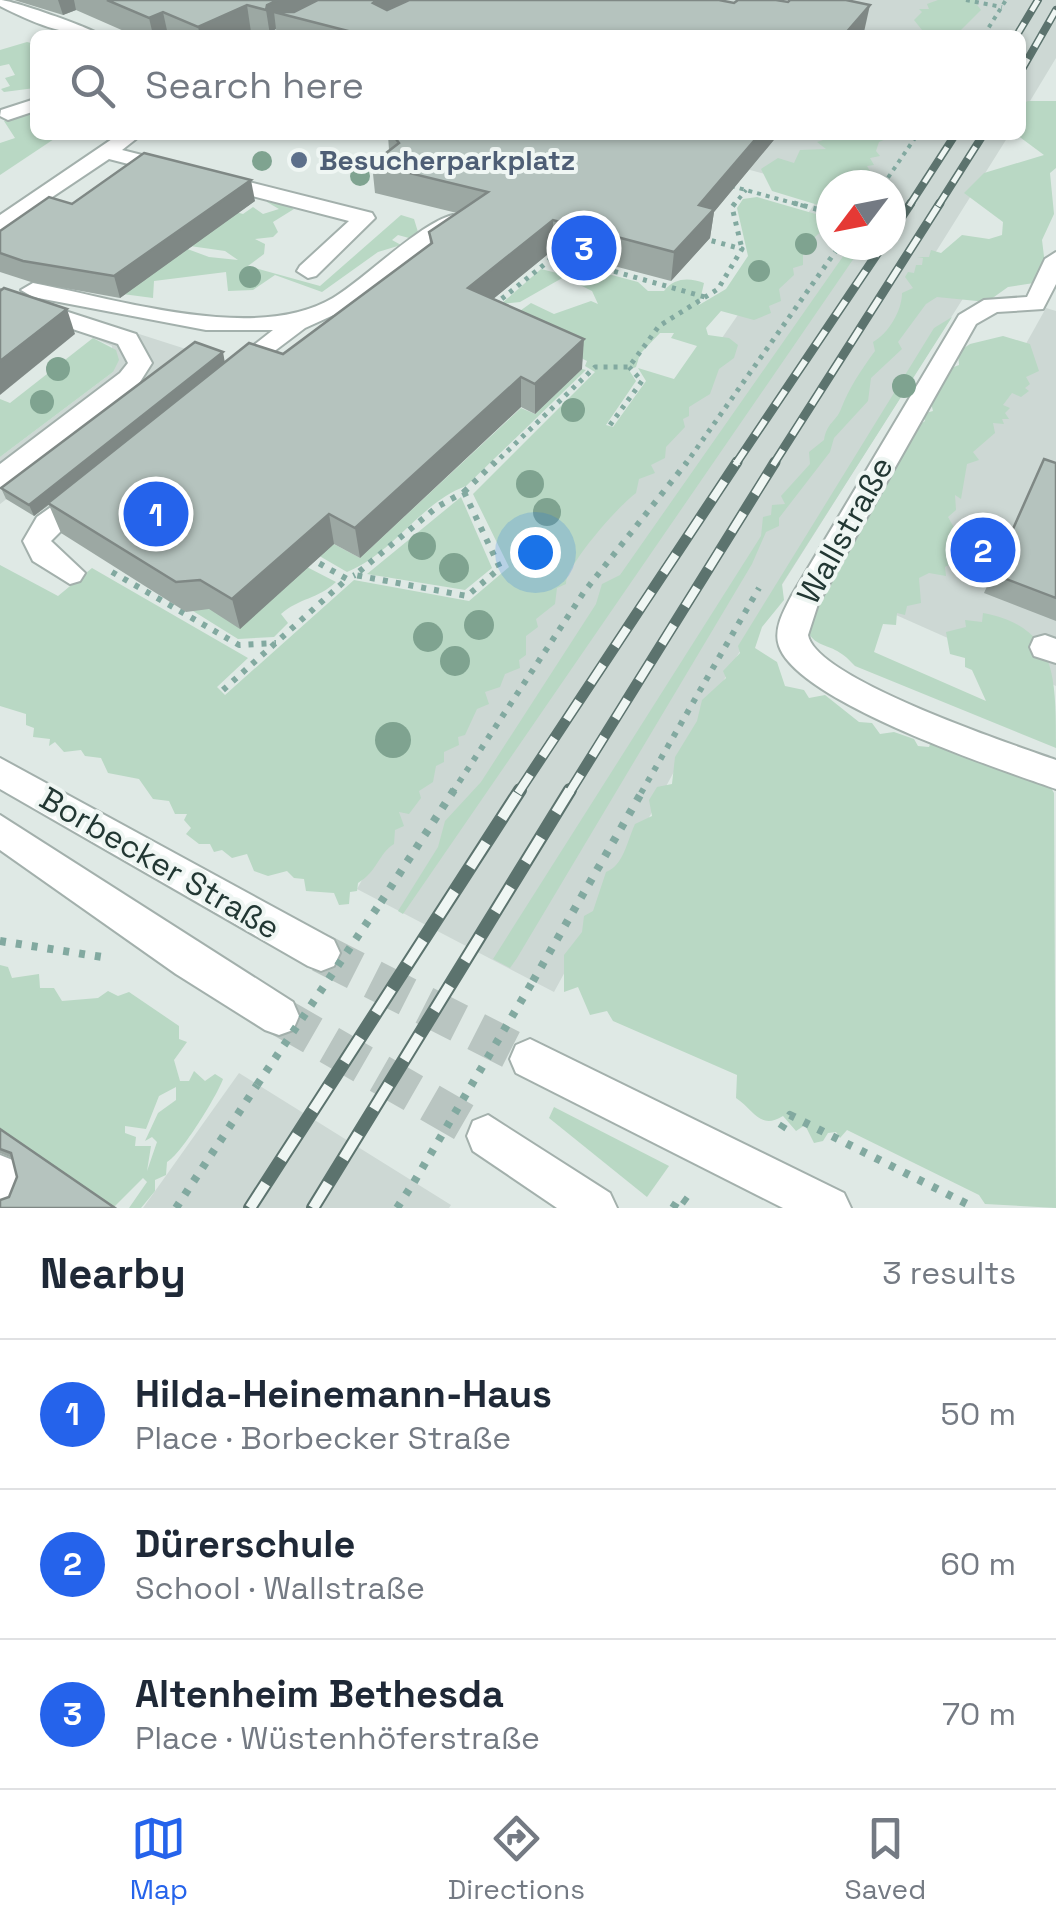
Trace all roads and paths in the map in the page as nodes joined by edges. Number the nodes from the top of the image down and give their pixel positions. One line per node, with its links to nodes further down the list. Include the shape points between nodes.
1 (2, 0): 5 (street)
2 (966, 0): 4 (path)
3 (1006, 0): 4 (path)
4 (1002, 7): 6 (path)
5 (73, 30)
6 (987, 30)
7 (30, 107): 8 (street)
8 (8, 114)
9 (124, 140): 11 (street)
10 (914, 140): 12 (path)
11 (106, 152): 17 (street); 22 (street, via 364,218)
12 (893, 170)
13 (718, 182): 14 (path)
14 (746, 190): 15 (path); 19 (path, via 732,207)
15 (816, 208)
16 (453, 221): 28 (street, via 349,298)
17 (0, 225)
18 (709, 240): 19 (path)
19 (742, 249): 25 (path)
20 (1056, 259): 26 (street, Wallstraße)
21 (829, 260): 55 (path, bridge, via 662,497 584,592)
22 (308, 271)
23 (0, 280): 28 (street, via 180,320)
24 (0, 297): 34 (street, via 127,339 140,362 129,379)
25 (705, 298): 27 (path, via 556,254); 31 (path, via 659,326)
26 (1045, 307): 46 (street, Wallstraße, via 992,305 967,320 813,586 793,634 807,665 843,689)
27 (481, 316)
28 (297, 323): 32 (street)
29 (578, 360): 30 (path)
30 (594, 367): 31 (path); 36 (path)
31 (629, 367): 33 (path, via 642,380)
32 (221, 384)
33 (610, 425)
34 (0, 478)
35 (100, 481): 37 (street)
36 (464, 492): 40 (path); 40 (path, via 500,568 467,596)
37 (42, 529): 39 (street, via 39,549); 43 (path, via 239,645)
38 (298, 552): 42 (path)
39 (70, 573)
40 (355, 575): 42 (path)
41 (766, 578): 56 (path, bridge)
42 (346, 579): 43 (path)
43 (276, 643): 44 (path)
44 (223, 690)
45 (0, 772): 48 (street, Borbecker Straße)
46 (1056, 774)
47 (0, 830): 49 (street, Borbecker Straße)
48 (321, 953)
49 (279, 1016)
50 (530, 1059): 54 (street)
51 (488, 1136): 57 (street)
52 (0, 1176): 53 (street)
53 (0, 1185)
54 (779, 1186): 60 (street); 61 (path, via 790,1115)
55 (176, 1208)
56 (397, 1208)
57 (595, 1208)
58 (673, 1208): 59 (path, via 680,1197)
59 (694, 1208)
60 (829, 1208)
61 (975, 1208)

